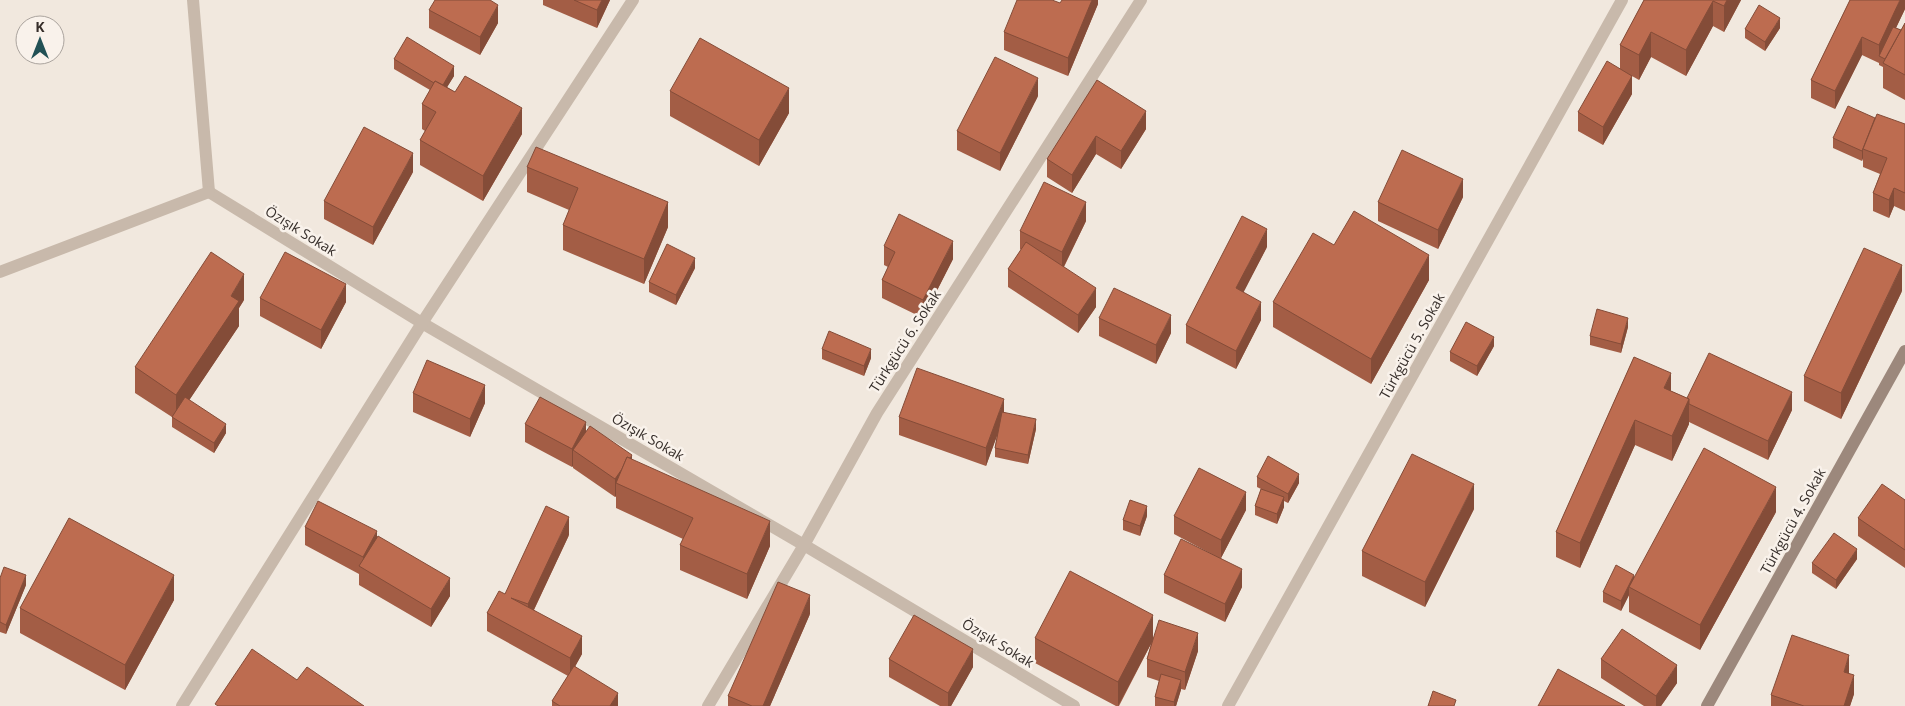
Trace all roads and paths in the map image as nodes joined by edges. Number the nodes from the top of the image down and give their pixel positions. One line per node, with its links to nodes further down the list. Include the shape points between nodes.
1 (193, 0): 5 (street)
2 (633, 0): 7 (street)
3 (1141, 0): 9 (street, Türkgücü 6. Sokak, via 877,413)
4 (1622, 0): 13 (street, Türkgücü 5. Sokak)
5 (209, 192): 6 (street); 7 (street, Özışık Sokak)
6 (0, 272)
7 (422, 323): 9 (street, Özışık Sokak); 10 (street)
8 (1905, 351): 14 (main road, Türkgücü 4. Sokak)
9 (804, 545): 11 (street, Türkgücü 6. Sokak); 12 (street, Özışık Sokak)
10 (182, 706)
11 (708, 706)
12 (1074, 706)
13 (1228, 706)
14 (1707, 706)

